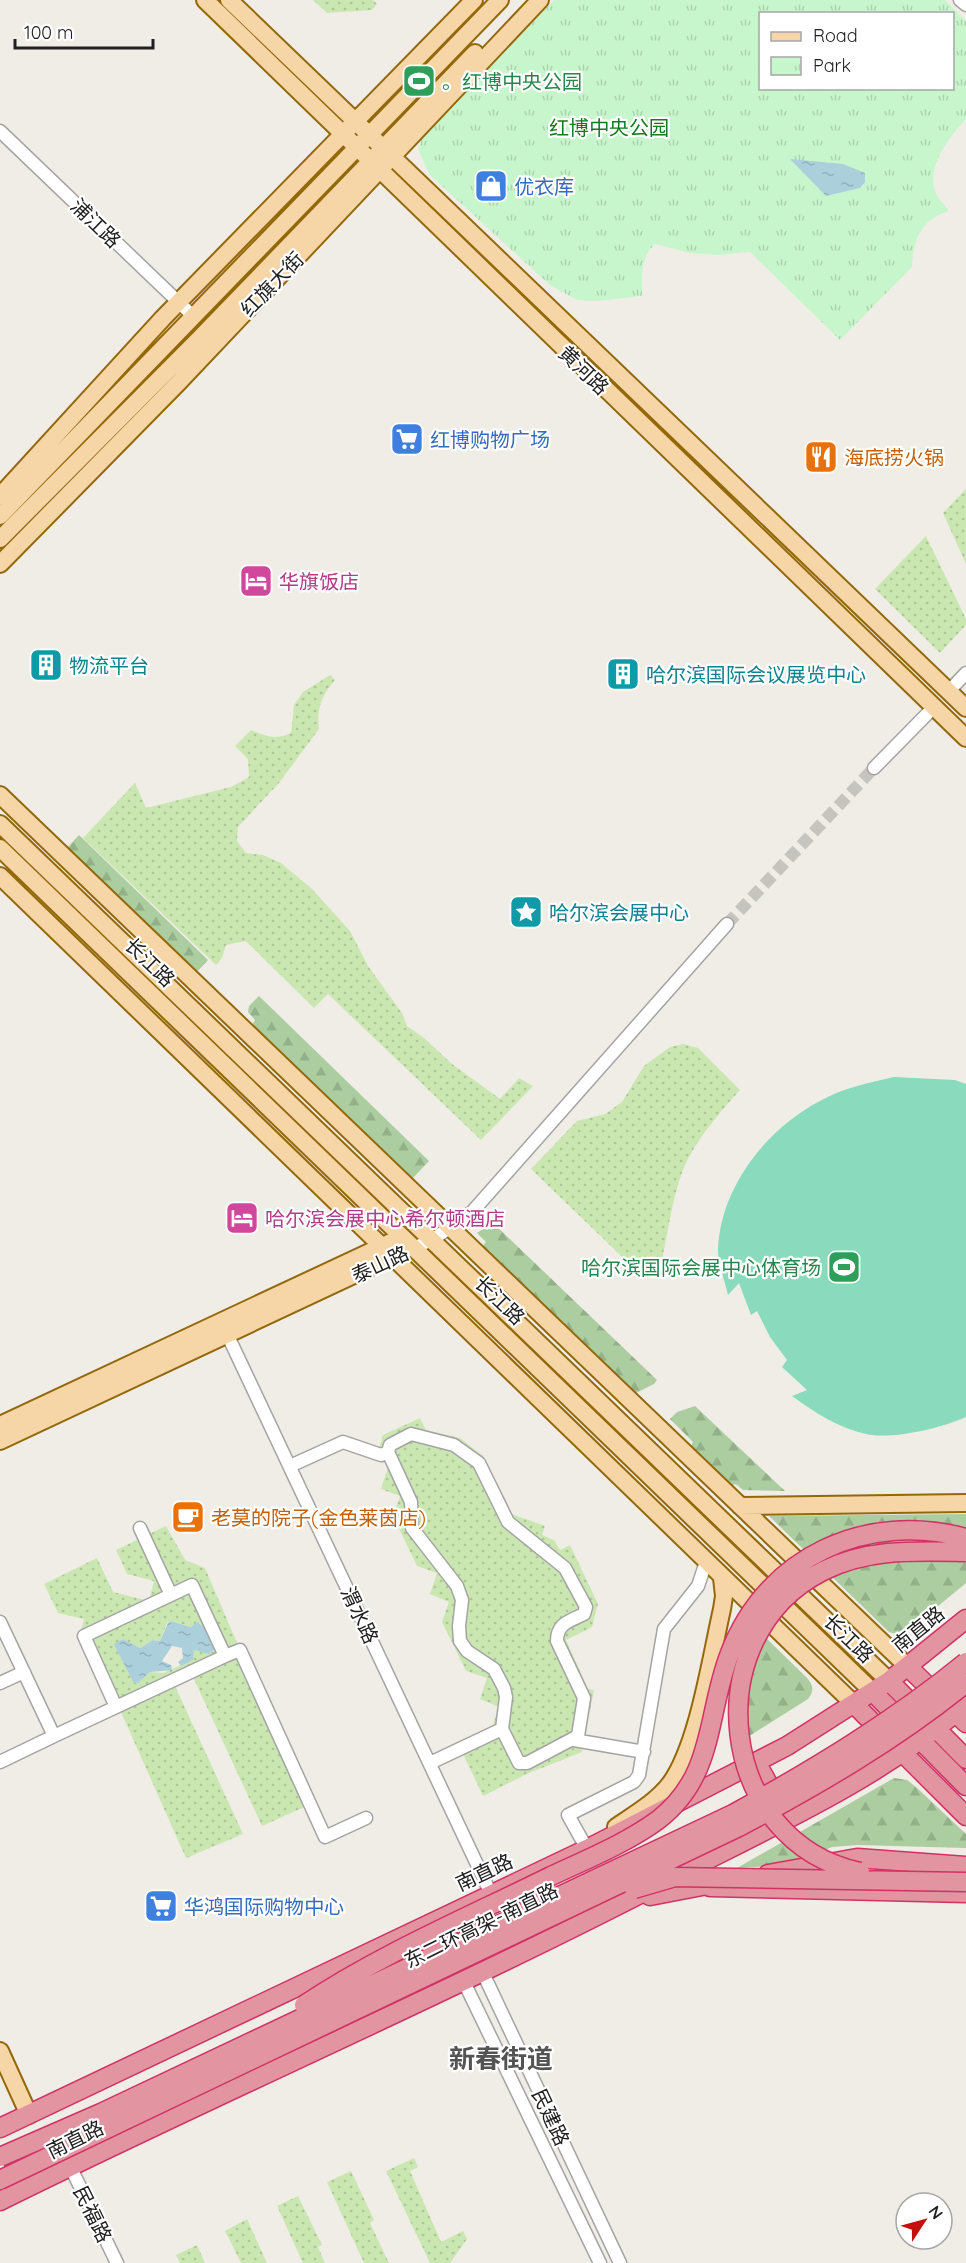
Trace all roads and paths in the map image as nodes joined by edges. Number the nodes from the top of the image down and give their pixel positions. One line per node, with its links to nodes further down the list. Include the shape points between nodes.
1 (205, 0): 12 (main road, 黄河路)
2 (229, 0): 9 (main road, 黄河路)
3 (474, 0): 9 (main road)
4 (500, 0): 11 (main road, 红旗大街)
5 (526, 0): 14 (main road, 红旗大街)
6 (540, 0): 14 (main road, 红旗大街)
7 (960, 0): 8 (street)
8 (966, 5)
9 (356, 121): 11 (main road, 黄河路); 12 (main road)
10 (1, 134): 16 (street, 浦江路)
11 (370, 134): 13 (main road, 红旗大街); 14 (main road, 黄河路)
12 (343, 135): 13 (main road, 黄河路); 16 (main road)
13 (356, 148): 15 (main road, 黄河路); 17 (main road, 红旗大街)
14 (389, 152): 15 (main road, 红旗大街); 23 (main road, 黄河路)
15 (375, 166): 20 (main road, 红旗大街); 21 (main road, 红旗大街, via 171,390); 24 (main road, 黄河路)
16 (178, 302): 17 (street, 浦江路); 18 (main road)
17 (193, 316): 19 (main road, 红旗大街)
18 (0, 496)
19 (0, 516)
20 (0, 539)
21 (0, 564)
22 (966, 673): 23 (street)
23 (949, 691): 25 (main road, 黄河路)
24 (934, 707): 26 (main road, 黄河路); 27 (street)
25 (966, 708)
26 (966, 738)
27 (874, 768)
28 (0, 795): 33 (main road)
29 (0, 824): 34 (main road, 长江路)
30 (0, 848): 37 (main road, 长江路)
31 (0, 876): 38 (main road)
32 (727, 924): 35 (street, 泰山路, via 472,1212)
33 (441, 1209): 34 (main road, 泰山路); 35 (main road)
34 (418, 1227): 36 (main road, 长江路); 37 (main road, 泰山路)
35 (452, 1228): 36 (street, 泰山路); 45 (main road)
36 (432, 1240): 37 (street, 泰山路); 58 (main road, 长江路)
37 (407, 1242): 38 (main road, 泰山路); 61 (main road, 长江路)
38 (387, 1252): 39 (main road, 泰山路); 40 (main road, 泰山路); 49 (main road)
39 (228, 1336): 41 (main road, 泰山路); 43 (street, 渭水路)
40 (0, 1425)
41 (0, 1441)
42 (388, 1452): 43 (street, via 381,1455 343,1443); 65 (street, via 411,1502 412,1528 457,1586 462,1600 460,1641 467,1651 494,1669 504,1688); 68 (street, via 390,1445 411,1434 454,1445 479,1464 508,1522 574,1580 586,1607 584,1614 561,1626 557,1641 584,1698)
43 (290, 1466): 75 (street, 渭水路)
44 (966, 1503): 45 (main road)
45 (740, 1506): 56 (main road)
46 (140, 1528): 51 (street)
47 (966, 1538): 90 (highway, bridge, via 932,1530 878,1531 848,1538 805,1558 771,1586 736,1637 704,1755 691,1783 669,1810 645,1829 601,1852 350,1974)
48 (966, 1552): 82 (highway, bridge, via 885,1553 854,1559 816,1575 785,1598 760,1629 747,1656 739,1692 742,1756 760,1800 784,1830 808,1850 840,1867)
49 (706, 1562): 50 (main road); 70 (street, via 698,1586 664,1629)
50 (722, 1578): 62 (main road); 80 (main road, via 723,1602 695,1724 672,1782 644,1808)
51 (171, 1595): 54 (street, via 192,1585); 63 (street, via 84,1636)
52 (966, 1619): 56 (highway, 南直路)
53 (0, 1622): 57 (street)
54 (225, 1656): 63 (street); 78 (street, via 240,1650 326,1837)
55 (966, 1662): 90 (highway, 东二环高架-南直路, bridge, via 859,1739 733,1814)
56 (908, 1667): 58 (highway, 南直路); 64 (highway)
57 (24, 1672): 59 (street); 67 (street)
58 (889, 1681): 61 (highway, 南直路); 66 (highway, 长江路)
59 (0, 1683)
60 (966, 1683): 92 (highway, 东二环高架-南直路, bridge, via 917,1721 813,1788)
61 (873, 1692): 62 (highway, 南直路); 69 (highway, 长江路)
62 (855, 1705): 71 (highway); 74 (highway, 南直路)
63 (116, 1707): 67 (street)
64 (963, 1713): 66 (highway, 南直路)
65 (502, 1729): 68 (street, via 519,1763 527,1763); 75 (street)
66 (935, 1729): 69 (highway, 南直路); 72 (highway, 长江路)
67 (54, 1736): 73 (street)
68 (574, 1740): 70 (street)
69 (920, 1741): 71 (highway, 南直路); 76 (highway, 长江路)
70 (644, 1752): 80 (street, via 634,1782 568,1815)
71 (903, 1753): 77 (highway); 79 (highway, 南直路)
72 (966, 1759)
73 (0, 1762)
74 (756, 1762): 79 (highway); 80 (highway, 南直路)
75 (430, 1763): 86 (street, 渭水路)
76 (966, 1786)
77 (966, 1816)
78 (366, 1818)
79 (788, 1818): 87 (highway, 南直路)
80 (587, 1849): 86 (highway, 南直路)
81 (966, 1866): 84 (highway, via 858,1858)
82 (915, 1880): 83 (highway, bridge); 92 (highway, bridge, via 675,1877 650,1882 375,2011)
83 (966, 1882)
84 (699, 1887): 85 (highway); 87 (highway)
85 (966, 1893)
86 (490, 1894): 94 (highway, 南直路)
87 (630, 1899): 88 (highway, 南直路)
88 (482, 1971): 89 (highway, 南直路); 102 (street, 民建路)
89 (463, 1980): 97 (highway, 南直路); 101 (street, 民建路)
90 (252, 2039): 96 (highway, 东二环高架-南直路, bridge)
91 (0, 2051): 94 (main road)
92 (263, 2055): 98 (highway, 东二环高架-南直路, bridge)
93 (0, 2069): 94 (main road)
94 (26, 2116): 95 (highway, 南直路)
95 (0, 2128)
96 (0, 2157)
97 (70, 2166): 99 (highway, 南直路); 100 (street, 民福路)
98 (0, 2180)
99 (0, 2200)
100 (117, 2263)
101 (600, 2263)
102 (620, 2263)

